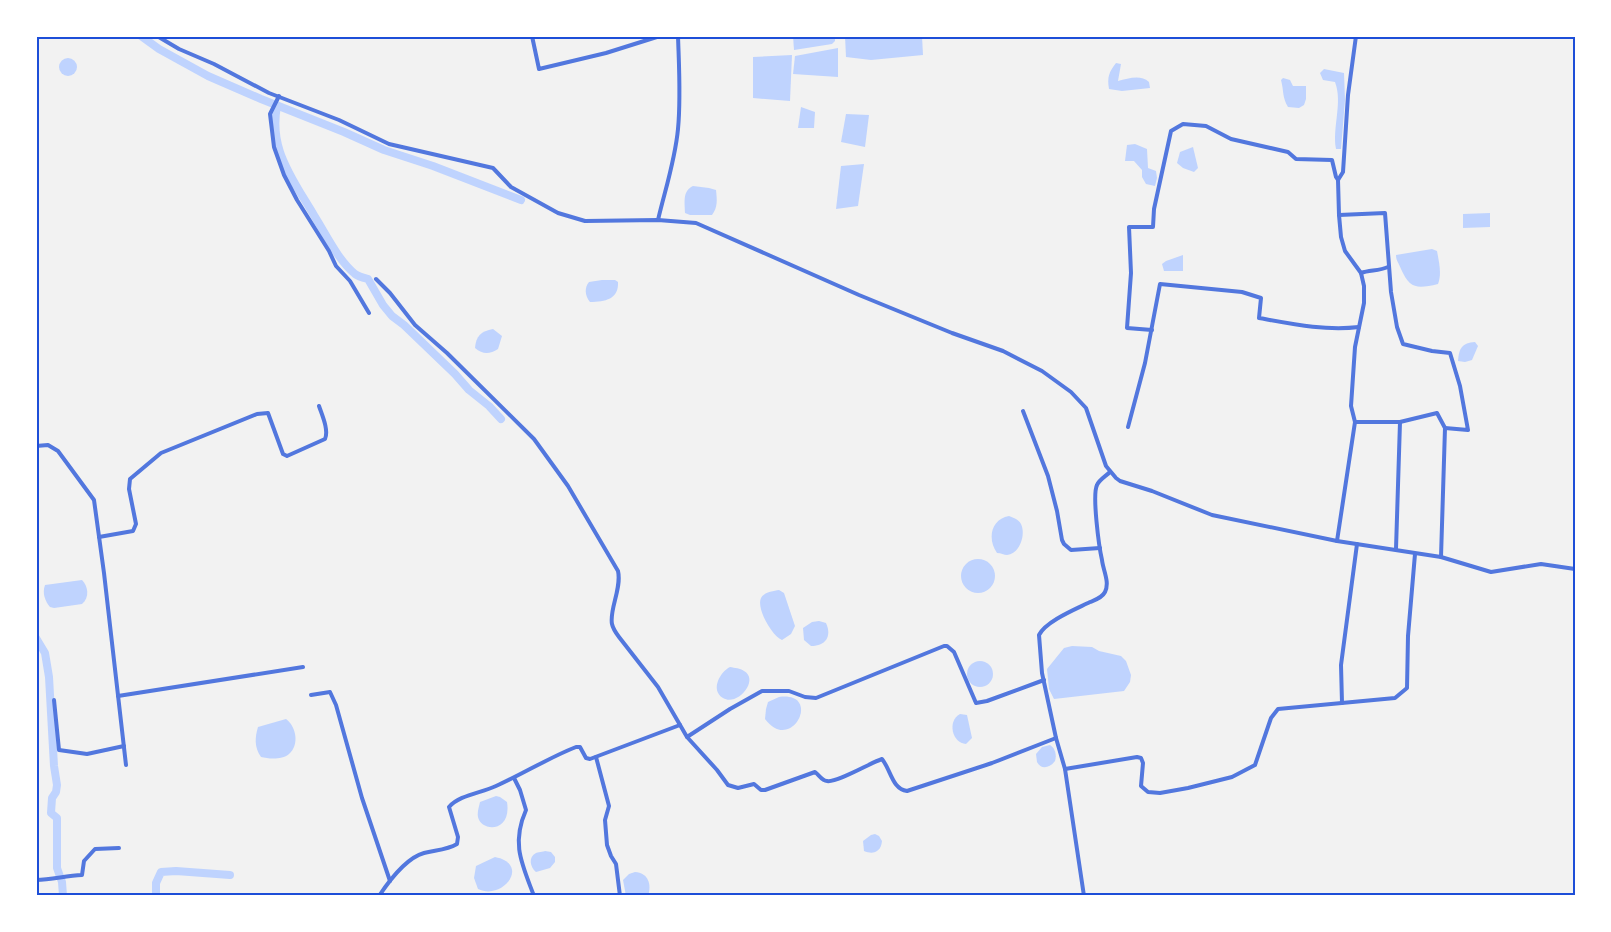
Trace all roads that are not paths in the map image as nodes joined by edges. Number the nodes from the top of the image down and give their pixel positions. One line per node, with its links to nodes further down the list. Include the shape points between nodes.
1 (157, 36): 6 (street)
2 (532, 36): 3 (street, via 538,69)
3 (660, 36)
4 (678, 36): 9 (street, via 678,129)
5 (1356, 36): 7 (street, via 1343,172)
6 (279, 96): 9 (street, via 389,144 493,168 511,187 558,213 585,221); 13 (street, via 270,114 274,147 284,175 336,266)
7 (1338, 180): 8 (street); 15 (street, via 1332,160 1296,159 1288,152 1231,139 1206,126 1184,124 1171,131 1154,209 1154,227 1129,227 1127,328)
8 (1339, 215): 10 (street, via 1385,213); 11 (street, via 1345,251)
9 (658, 220): 23 (street, via 696,223 859,295 1003,351 1042,371 1086,408)
10 (1388, 267): 11 (street); 21 (street, via 1402,344 1450,353 1468,430)
11 (1361, 273): 14 (street, via 1364,303)
12 (376, 279): 38 (street, via 415,325 534,440 568,486 618,571 614,628 658,687)
13 (369, 313)
14 (1359, 327): 15 (street, via 1307,327 1259,318 1261,298 1242,292 1160,284); 18 (street, via 1352,406)
15 (1152, 330): 20 (street)
16 (318, 406): 24 (street, via 327,436 287,456 266,412 161,453 130,479 135,529)
17 (1023, 411): 27 (street, via 1048,476 1062,540 1071,550)
18 (1355, 422): 19 (street); 25 (street)
19 (1400, 422): 21 (street, via 1437,413); 28 (street)
20 (1128, 428)
21 (1445, 428): 30 (street)
22 (36, 446): 24 (street, via 48,445 58,451 94,500)
23 (1110, 472): 25 (street, via 1120,481 1212,515); 27 (street, via 1096,488)
24 (99, 537): 35 (street)
25 (1337, 541): 26 (street)
26 (1357, 544): 28 (street); 37 (street, via 1341,665)
27 (1100, 548): 33 (street, via 1106,589 1100,597 1041,631)
28 (1396, 549): 29 (street)
29 (1415, 554): 30 (street); 37 (street, via 1407,688 1395,698)
30 (1441, 557): 31 (street, via 1491,572 1541,564)
31 (1575, 568)
32 (303, 667): 35 (street)
33 (1044, 680): 39 (street, via 976,702 954,652 944,646 816,698 762,691); 40 (street)
34 (311, 695): 48 (street, via 330,692 336,705)
35 (118, 696): 41 (street)
36 (54, 700): 41 (street, via 58,750 87,754)
37 (1342, 702): 44 (street, via 1278,709 1271,718 1255,765 1232,777 1188,788 1148,792 1142,786 1143,763 1137,757)
38 (680, 725): 39 (street); 42 (street)
39 (687, 737): 40 (street, via 728,785 738,788 754,784 763,790 815,772 826,781 838,779 882,759 897,785 907,791)
40 (1056, 738): 44 (street)
41 (124, 746): 43 (street)
42 (596, 757): 45 (street, via 586,758 577,746); 51 (street, via 609,806 605,819 607,845 616,864)
43 (126, 765)
44 (1065, 769): 52 (street)
45 (514, 778): 48 (street, via 450,805 457,844 416,856); 50 (street, via 526,810 518,837 519,854)
46 (119, 848): 47 (street, via 95,849 84,861 82,874)
47 (36, 880)
48 (390, 881): 49 (street)
49 (379, 896)
50 (534, 896)
51 (620, 896)
52 (1084, 896)

